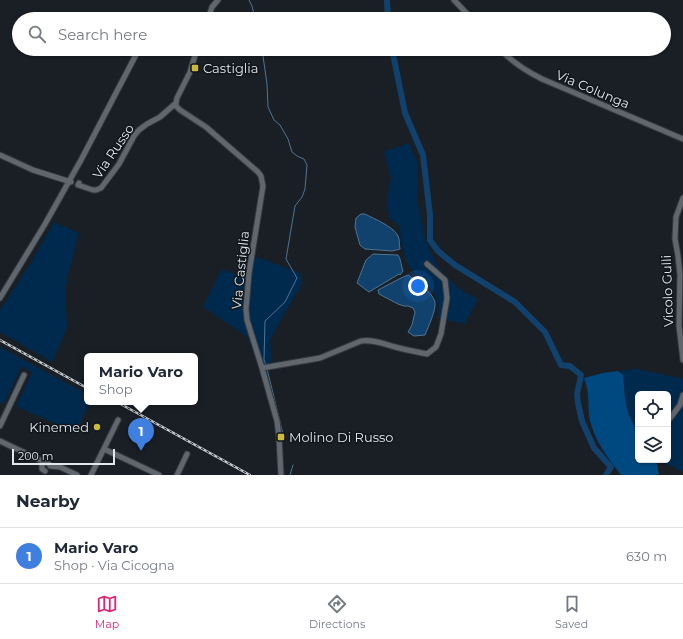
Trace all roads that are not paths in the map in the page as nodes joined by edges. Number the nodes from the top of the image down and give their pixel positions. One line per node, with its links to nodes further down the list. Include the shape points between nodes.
1 (218, 0): 3 (street)
2 (454, 0): 4 (street)
3 (210, 12)
4 (465, 12)
5 (135, 56): 11 (street)
6 (195, 56): 8 (street, Via Russo)
7 (508, 56): 9 (street, Via Colunga, via 542,79)
8 (176, 103): 12 (street, Via Russo, via 139,130 119,164 100,188 90,190 78,185); 17 (street, Via Castiglia, via 180,110 206,127 261,176 263,186 246,309 247,320)
9 (683, 139)
10 (0, 155): 11 (street, via 33,170)
11 (70, 182): 15 (street)
12 (79, 183)
13 (683, 198): 16 (street, Vicolo Gulli, via 676,217 674,240 680,275 679,326)
14 (427, 264): 17 (street, via 445,280 447,298 441,334 436,347 427,354 361,340 320,358)
15 (0, 298)
16 (683, 360)
17 (265, 368): 33 (street, Via Castiglia, via 277,421)
18 (24, 375): 22 (street)
19 (683, 395): 20 (street, via 680,405)
20 (671, 417)
21 (118, 420): 24 (street)
22 (0, 426)
23 (0, 441): 26 (street)
24 (104, 450): 30 (street); 31 (street)
25 (187, 454): 32 (street)
26 (44, 463): 27 (street); 28 (street)
27 (50, 466): 28 (street); 29 (street, via 60,467)
28 (44, 473)
29 (77, 475)
30 (91, 475)
31 (159, 475)
32 (177, 475)
33 (281, 475)

